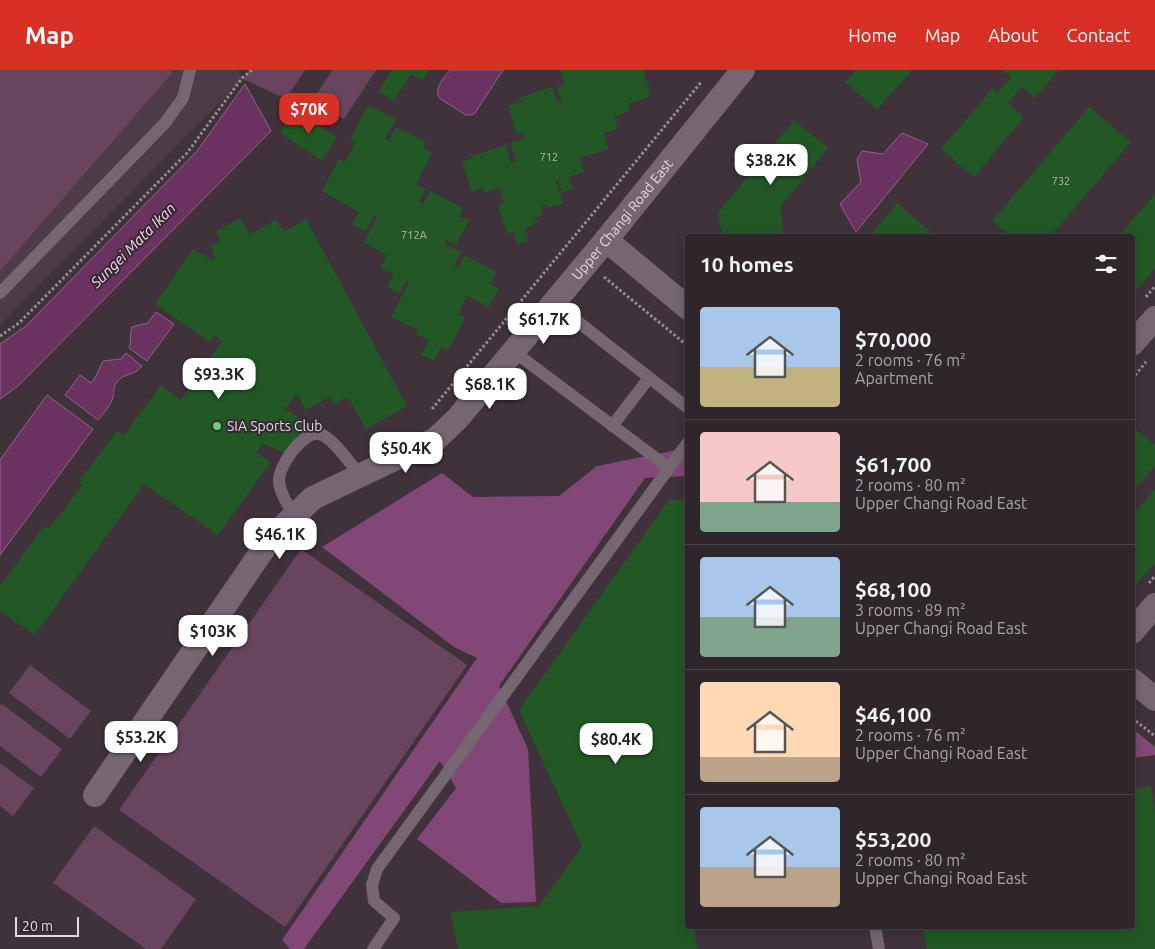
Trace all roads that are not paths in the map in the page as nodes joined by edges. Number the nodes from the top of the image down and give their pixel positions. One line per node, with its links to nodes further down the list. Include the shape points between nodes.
1 (190, 70): 4 (lane, via 183,98 165,123)
2 (743, 70): 3 (street, Upper Changi Road East)
3 (606, 240): 5 (street, Upper Changi Road East); 6 (street)
4 (0, 293)
5 (554, 303): 8 (street, Upper Changi Road East); 10 (lane)
6 (685, 306)
7 (1155, 318): 9 (street)
8 (512, 351): 12 (lane); 15 (street, Upper Changi Road East, via 458,418 436,439)
9 (1141, 351)
10 (648, 378): 11 (lane); 12 (lane)
11 (685, 406)
12 (612, 426): 14 (lane)
13 (685, 446): 14 (lane)
14 (668, 468): 23 (lane, via 377,868 372,885 374,902 394,918)
15 (360, 475): 16 (street, Upper Changi Road East, via 313,498); 16 (lane, via 328,438 319,434 308,435 283,465 279,479 282,496)
16 (294, 516): 21 (street, Upper Changi Road East, via 271,538)
17 (1155, 605): 18 (street)
18 (1135, 628)
19 (1135, 682): 20 (street)
20 (1155, 698)
21 (95, 795)
22 (876, 929): 24 (lane)
23 (373, 949)
24 (879, 949)

